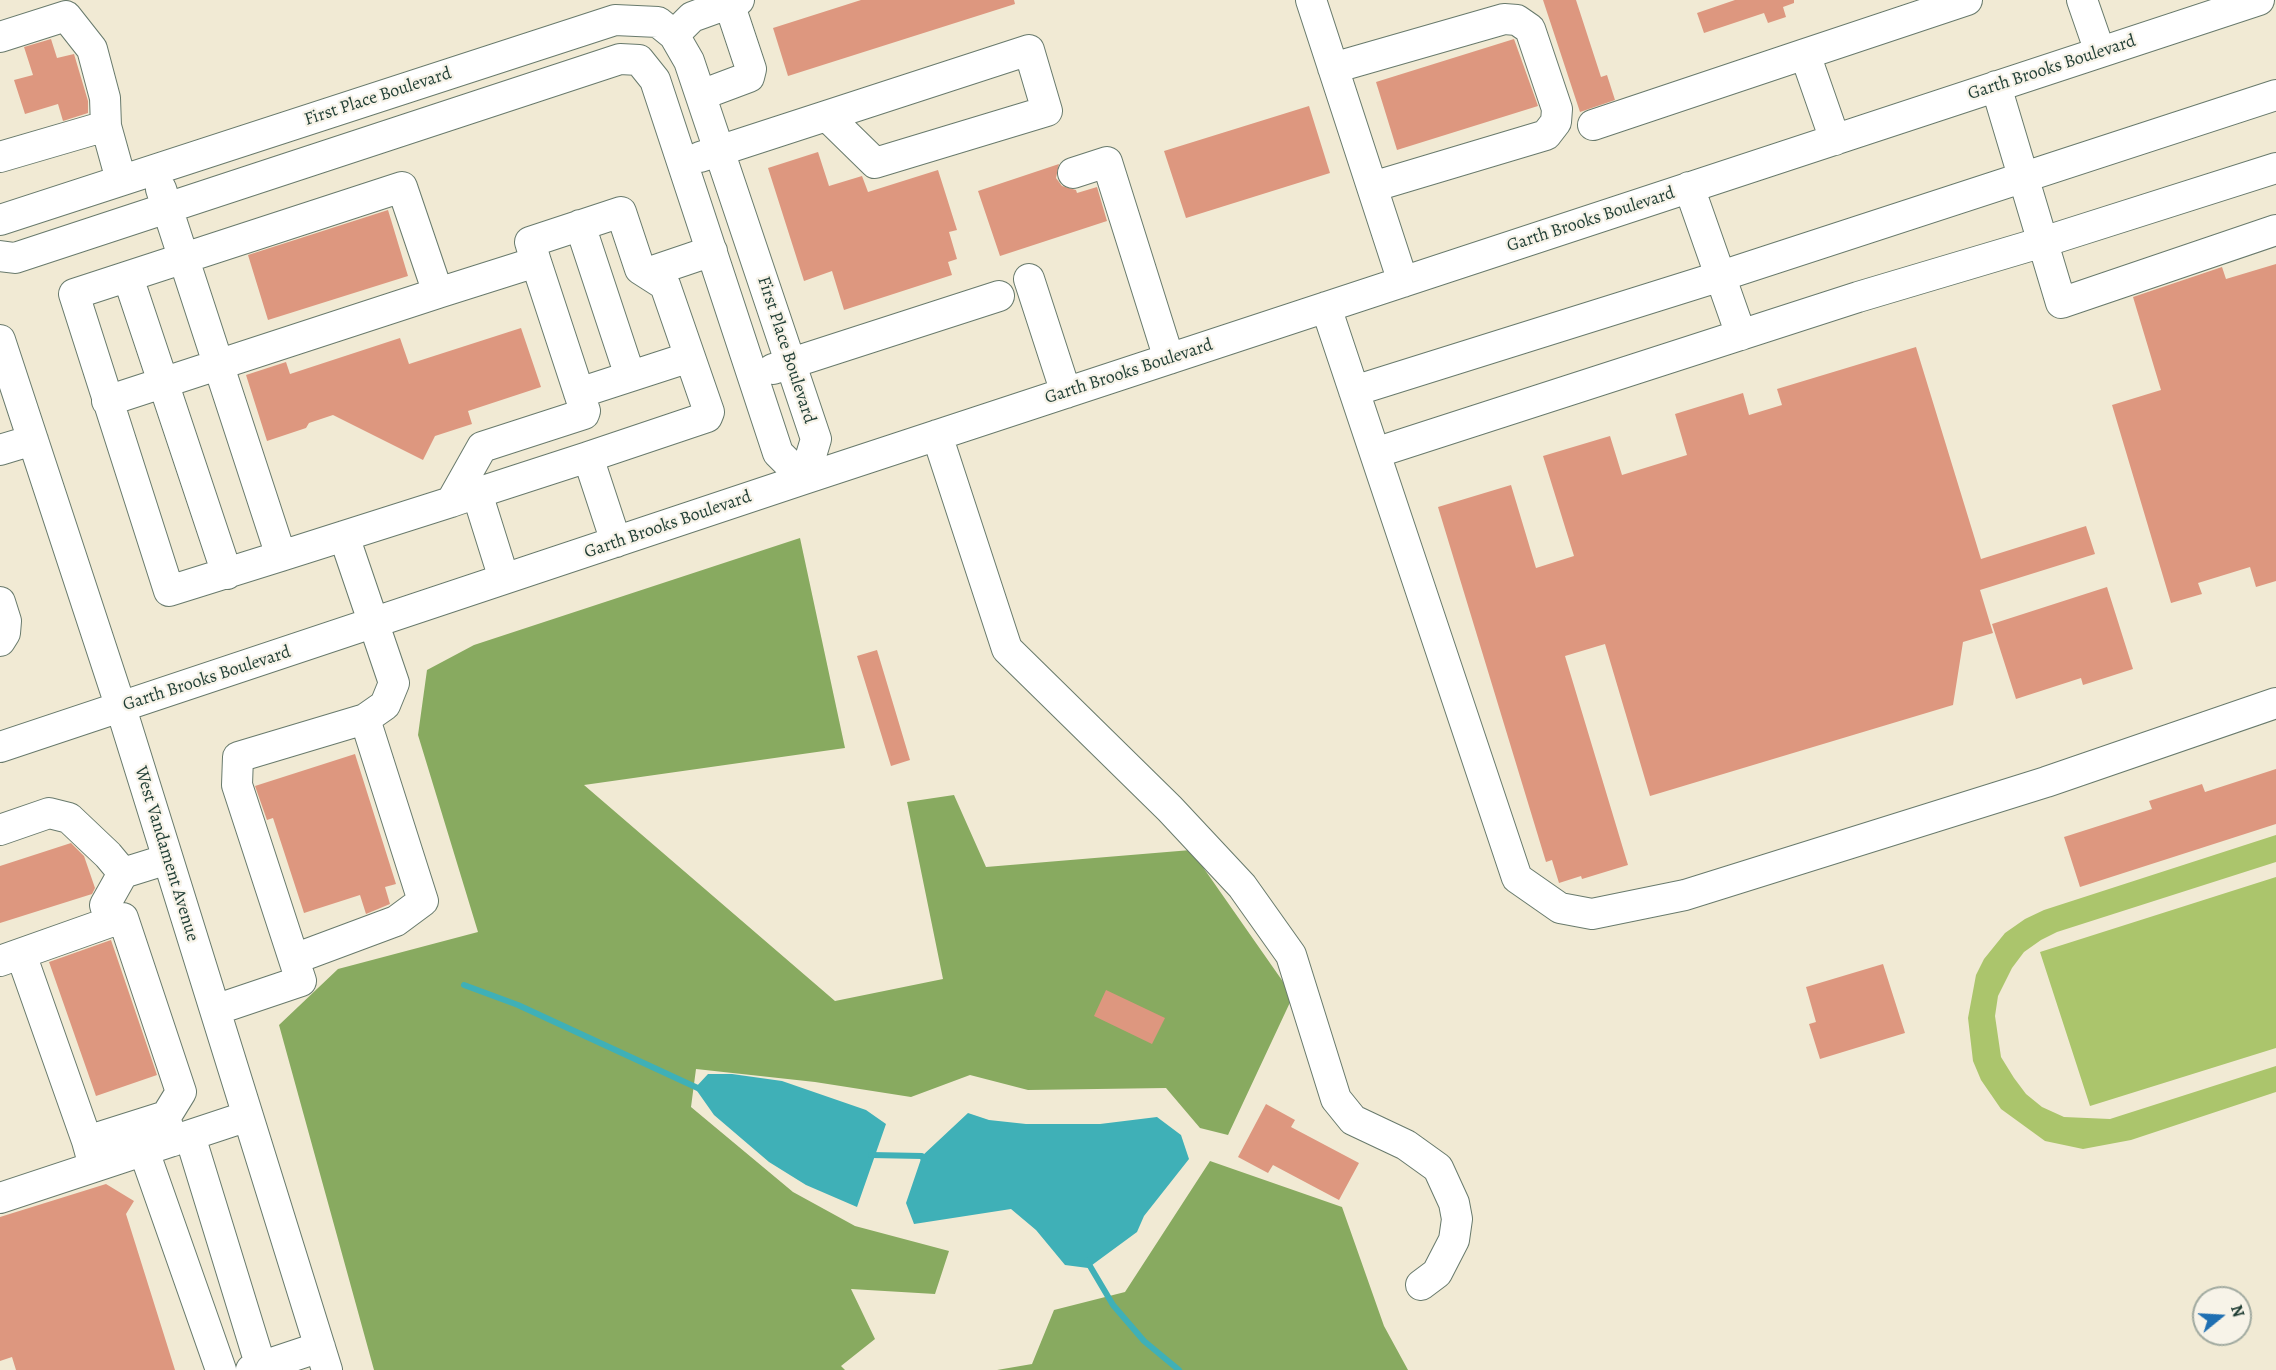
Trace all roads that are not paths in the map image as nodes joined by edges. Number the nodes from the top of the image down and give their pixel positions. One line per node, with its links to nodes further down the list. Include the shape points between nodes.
1 (1311, 0): 10 (street)
2 (1967, 0): 9 (street)
3 (2082, 0): 8 (street)
4 (2259, 0): 8 (street, Garth Brooks Boulevard)
5 (734, 2): 6 (street, via 692,17); 12 (street, via 751,69 749,78)
6 (674, 35): 12 (street, First Place Boulevard, via 689,61); 14 (street, First Place Boulevard, via 658,22 615,20)
7 (0, 36): 17 (street, via 66,16 92,49 105,98)
8 (2100, 52): 11 (street, Garth Brooks Boulevard)
9 (1805, 54): 16 (street); 18 (street)
10 (1333, 68): 28 (street); 28 (street, via 1504,19 1516,20 1530,29 1554,99 1556,122 1546,135)
11 (1996, 86): 18 (street, Garth Brooks Boulevard); 26 (street)
12 (701, 95): 20 (street, First Place Boulevard)
13 (2276, 95): 26 (street)
14 (339, 110): 19 (street); 24 (street, First Place Boulevard)
15 (828, 117): 15 (street, via 1029,51 1047,111 875,163); 20 (street)
16 (1593, 125)
17 (106, 126): 21 (street); 27 (street)
18 (1835, 140): 29 (street, Garth Brooks Boulevard)
19 (351, 148): 22 (street, via 620,59 639,60 655,80); 30 (street)
20 (719, 151): 22 (street); 51 (street, First Place Boulevard)
21 (0, 157)
22 (682, 163): 35 (street)
23 (2276, 168): 34 (street)
24 (155, 169): 27 (street, First Place Boulevard); 30 (street)
25 (1073, 173): 50 (street, via 1107,162)
26 (2024, 176): 34 (street); 40 (street)
27 (121, 180): 31 (street, First Place Boulevard)
28 (1372, 187): 43 (street)
29 (1689, 188): 40 (street); 43 (street, Garth Brooks Boulevard)
30 (167, 208): 36 (street, via 15,258); 37 (street)
31 (0, 220)
32 (580, 225): 38 (street, via 530,242); 39 (street, via 621,212 640,268); 54 (street)
33 (2276, 230): 34 (street, via 2061,303)
34 (2043, 242): 47 (street)
35 (711, 251): 39 (street); 53 (street)
36 (0, 256)
37 (184, 259): 41 (street); 44 (street, via 399,187 403,189); 52 (street)
38 (536, 262): 44 (street); 57 (street)
39 (647, 273): 49 (street, via 665,285)
40 (1721, 276): 47 (street); 56 (street)
41 (128, 277): 55 (street); 59 (street, via 76,293 73,298)
42 (1029, 279): 58 (street)
43 (1403, 282): 46 (street, Garth Brooks Boulevard)
44 (438, 293): 52 (street)
45 (999, 296): 51 (street)
46 (1326, 307): 50 (street, Garth Brooks Boulevard); 56 (street)
47 (1741, 335): 64 (street)
48 (0, 340): 60 (street, West Vandament Avenue)
49 (690, 357): 54 (street); 65 (street, via 709,415)
50 (1169, 359): 58 (street, Garth Brooks Boulevard)
51 (790, 363): 53 (street); 66 (street, First Place Boulevard, via 816,439)
52 (219, 366): 55 (street); 70 (street)
53 (752, 374): 66 (street, via 778,453)
54 (630, 376): 57 (street)
55 (163, 383): 59 (street); 71 (street)
56 (1354, 391): 64 (street)
57 (579, 393): 67 (street, via 584,414 482,447)
58 (1066, 393): 61 (street, Garth Brooks Boulevard)
59 (107, 401): 71 (street, via 169,591)
60 (12, 414): 62 (street, West Vandament Avenue)
61 (937, 435): 66 (street, Garth Brooks Boulevard); 92 (street, via 1007,649 1170,809 1242,886 1291,955 1336,1099 1353,1120 1406,1145 1438,1168 1454,1203 1454,1240 1437,1273)
62 (33, 440): 63 (street); 77 (street, West Vandament Avenue)
63 (0, 450)
64 (1375, 453): 76 (street, via 1517,878 1560,908 1592,914 1685,896 2046,782)
65 (588, 457): 67 (street); 69 (street)
66 (804, 479): 69 (street, Garth Brooks Boulevard)
67 (464, 497): 68 (street); 72 (street)
68 (344, 536): 70 (street); 74 (street)
69 (616, 542): 72 (street, Garth Brooks Boulevard)
70 (281, 556): 71 (street)
71 (227, 573)
72 (504, 579): 74 (street, Garth Brooks Boulevard)
73 (0, 602): 75 (street, via 6,621)
74 (374, 623): 77 (street, Garth Brooks Boulevard); 78 (street, via 394,682 385,705)
75 (0, 641)
76 (2276, 703)
77 (121, 708): 79 (street, Garth Brooks Boulevard); 81 (street, West Vandament Avenue)
78 (364, 719): 85 (street, via 423,901 396,921); 85 (street, via 238,757 237,785)
79 (0, 747)
80 (0, 830): 82 (street, via 49,813 69,818)
81 (168, 859): 82 (street); 86 (street, West Vandament Avenue)
82 (123, 873): 83 (street, via 105,905)
83 (110, 922): 84 (street); 88 (street, via 123,918 181,1092)
84 (10, 957): 90 (street)
85 (294, 958): 86 (street, via 301,981)
86 (215, 1010): 87 (street, West Vandament Avenue)
87 (248, 1116): 88 (street); 93 (street, West Vandament Avenue)
88 (177, 1131): 89 (street); 90 (street); 94 (street)
89 (144, 1151): 90 (street); 95 (street)
90 (90, 1154): 91 (street)
91 (0, 1198)
92 (1421, 1285)
93 (324, 1359): 94 (street)
94 (256, 1368)
95 (221, 1370)

